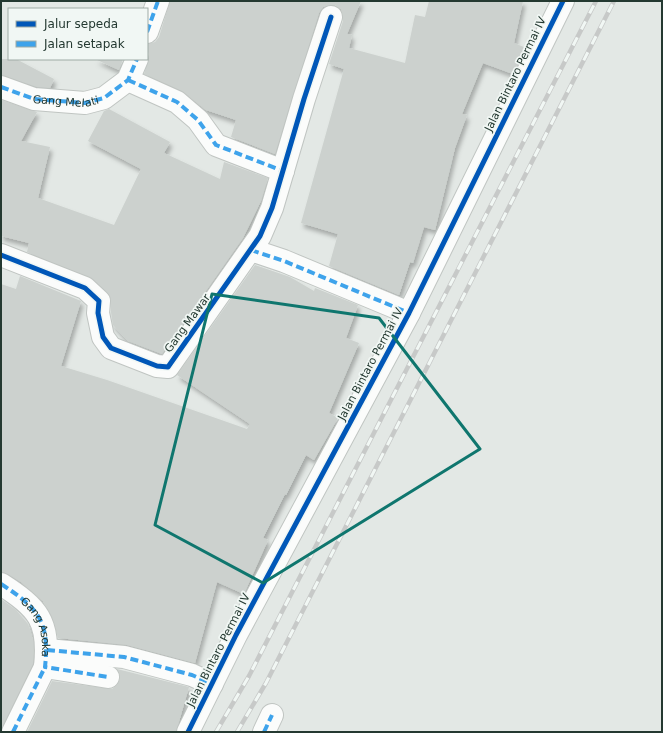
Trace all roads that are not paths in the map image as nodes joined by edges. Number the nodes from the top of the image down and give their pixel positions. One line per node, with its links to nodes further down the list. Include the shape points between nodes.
1 (158, 1): 4 (street)
2 (563, 1): 11 (street, Jalan Bintaro Permai IV)
3 (332, 17): 8 (street)
4 (148, 29)
5 (137, 60): 6 (street, Gang Melati)
6 (128, 80): 7 (street, Gang Melati, via 104,98 85,103 34,99); 8 (street, via 177,102 198,120 216,145)
7 (1, 87)
8 (283, 171): 9 (street, via 272,208)
9 (251, 250): 10 (street, Gang Mawar, via 168,367 157,366 111,348 103,337 98,313 99,301 85,288); 11 (street, via 284,261)
10 (1, 255)
11 (409, 313): 15 (street, Jalan Bintaro Permai IV)
12 (1, 584): 13 (street, Gang Asoka, via 31,606 44,626)
13 (46, 658): 14 (street, Gang Asoka); 15 (street, via 124,657 192,675); 16 (street)
14 (108, 677)
15 (212, 684): 17 (street, Jalan Bintaro Permai IV)
16 (13, 732)
17 (188, 732)

